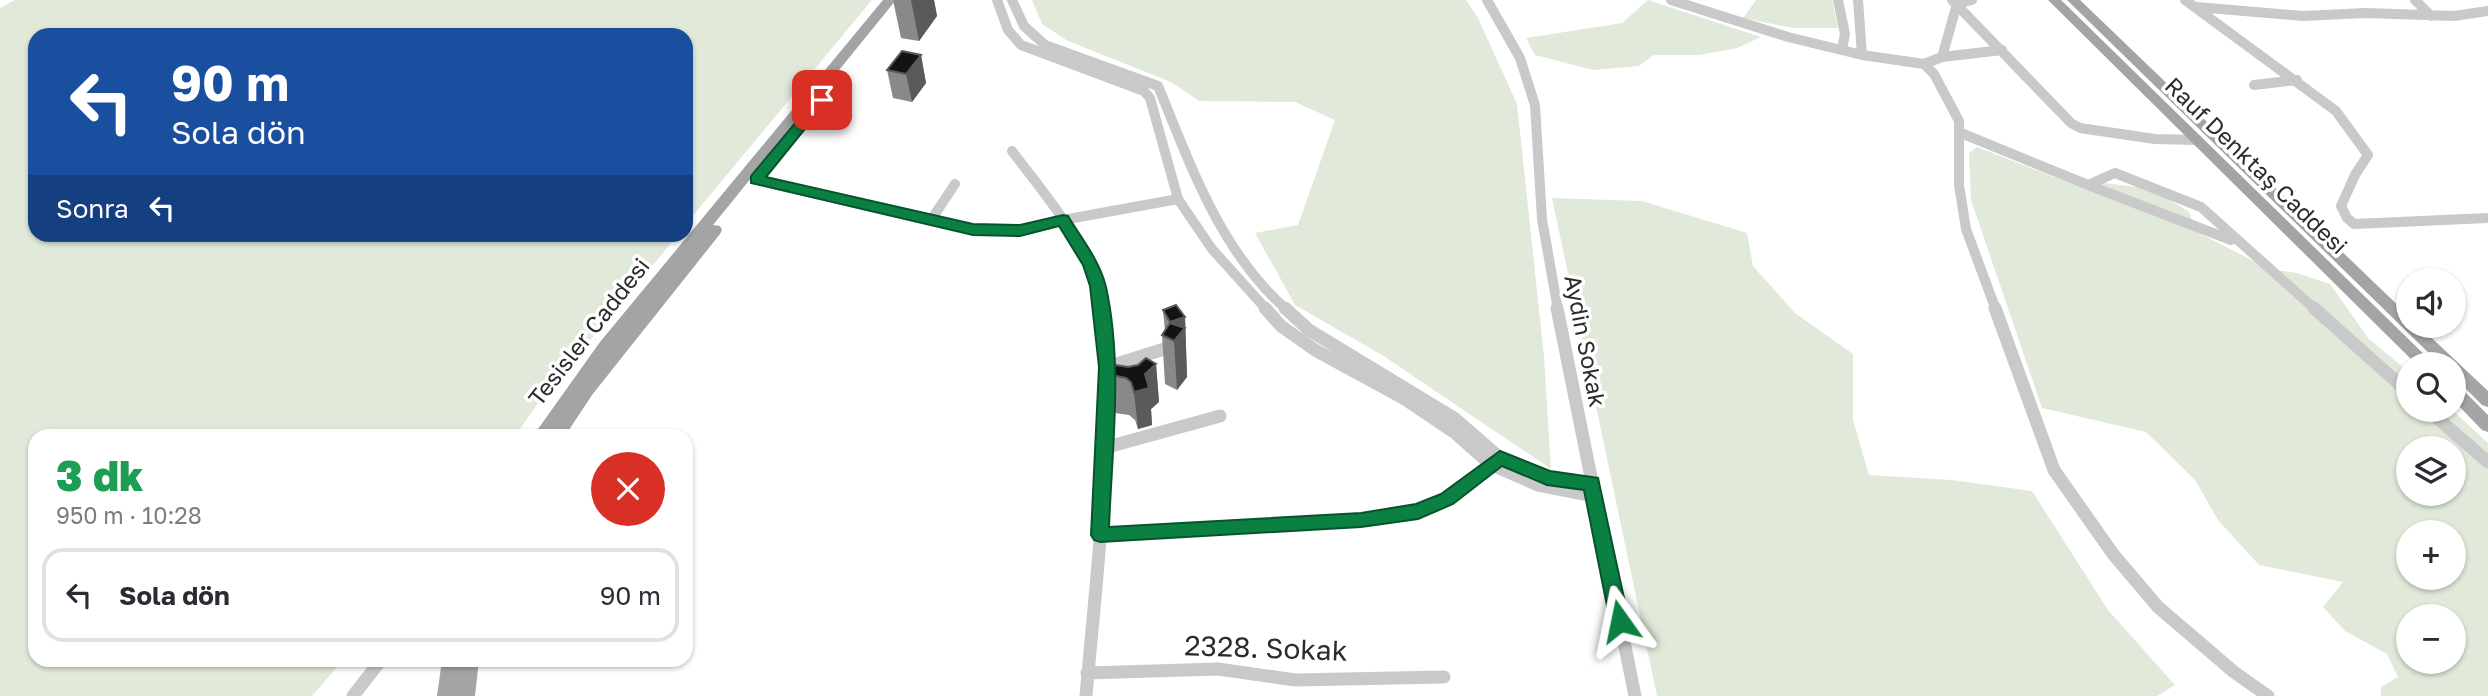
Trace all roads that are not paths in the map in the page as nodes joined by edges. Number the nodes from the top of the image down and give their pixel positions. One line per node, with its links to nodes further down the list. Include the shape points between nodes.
1 (890, 0): 35 (main road, Tesisler Caddesi)
2 (903, 0): 28 (main road)
3 (996, 0): 31 (street, via 1007,29 1021,45 1144,90 1150,97)
4 (1012, 0): 54 (street, via 1027,32 1039,41 1158,86 1213,214 1274,299 1308,330 1444,411)
5 (1487, 0): 56 (street, Aydin Sokak, via 1520,58 1535,105 1542,219)
6 (1671, 0): 18 (street)
7 (1838, 0): 18 (street, via 1845,34)
8 (1858, 0): 20 (street)
9 (1972, 0): 14 (street)
10 (2054, 0): 26 (main road, Rauf Denktaş Caddesi)
11 (2073, 0): 38 (main road, Rauf Denktaş Caddesi)
12 (2186, 0): 15 (street)
13 (2415, 0): 17 (street)
14 (1955, 2): 19 (street); 21 (street)
15 (2197, 7): 17 (street, via 2303,16); 23 (street)
16 (2488, 11): 17 (street)
17 (2431, 16)
18 (1842, 50): 20 (street)
19 (2002, 50): 21 (street); 26 (street, via 2063,117 2080,128)
20 (1862, 55): 22 (street)
21 (1942, 57): 22 (street)
22 (1924, 64): 25 (street, via 1941,86)
23 (2297, 80): 24 (street); 32 (street, via 2336,111 2368,155 2341,206 2354,224)
24 (2254, 85)
25 (1961, 133): 30 (street); 68 (street, via 1959,185 1966,229 2054,470 2113,554 2158,607)
26 (2197, 140): 41 (main road, Rauf Denktaş Caddesi)
27 (1012, 151): 34 (street)
28 (756, 180): 33 (street); 52 (main road, via 621,346)
29 (955, 184): 33 (street)
30 (2088, 186): 37 (street); 37 (street, via 2115,173 2200,207)
31 (1178, 199): 34 (street); 54 (street, via 1212,249 1281,326 1405,399)
32 (2488, 218)
33 (931, 220): 34 (street, via 973,230 1020,231)
34 (1063, 220): 43 (street, via 1098,286)
35 (693, 240)
36 (691, 242): 51 (main road, Tesisler Caddesi, via 606,346)
37 (2238, 242): 45 (street)
38 (2396, 312)
39 (2423, 338): 42 (main road, Rauf Denktaş Caddesi)
40 (1178, 345): 43 (street)
41 (2414, 352)
42 (2437, 352)
43 (1107, 367): 53 (street)
44 (2466, 380): 46 (main road)
45 (2396, 381)
46 (2488, 401)
47 (2466, 403): 50 (main road)
48 (1220, 416): 53 (street)
49 (2442, 422): 55 (street)
50 (2488, 425)
51 (546, 429)
52 (561, 429)
53 (1104, 448): 57 (street)
54 (1495, 461): 56 (street, via 1538,485); 57 (street, via 1447,499 1418,511 1361,520)
55 (2488, 462)
56 (1593, 489): 67 (street, Aydin Sokak)
57 (1100, 535): 61 (street)
58 (375, 667): 63 (street)
59 (451, 667): 64 (main road)
60 (469, 667): 65 (main road)
61 (1087, 673): 62 (street, 2328. Sokak, via 1218,669 1295,680); 66 (street)
62 (1444, 677)
63 (352, 696)
64 (447, 696)
65 (465, 696)
66 (1086, 696)
67 (1635, 696)
68 (2267, 696)

